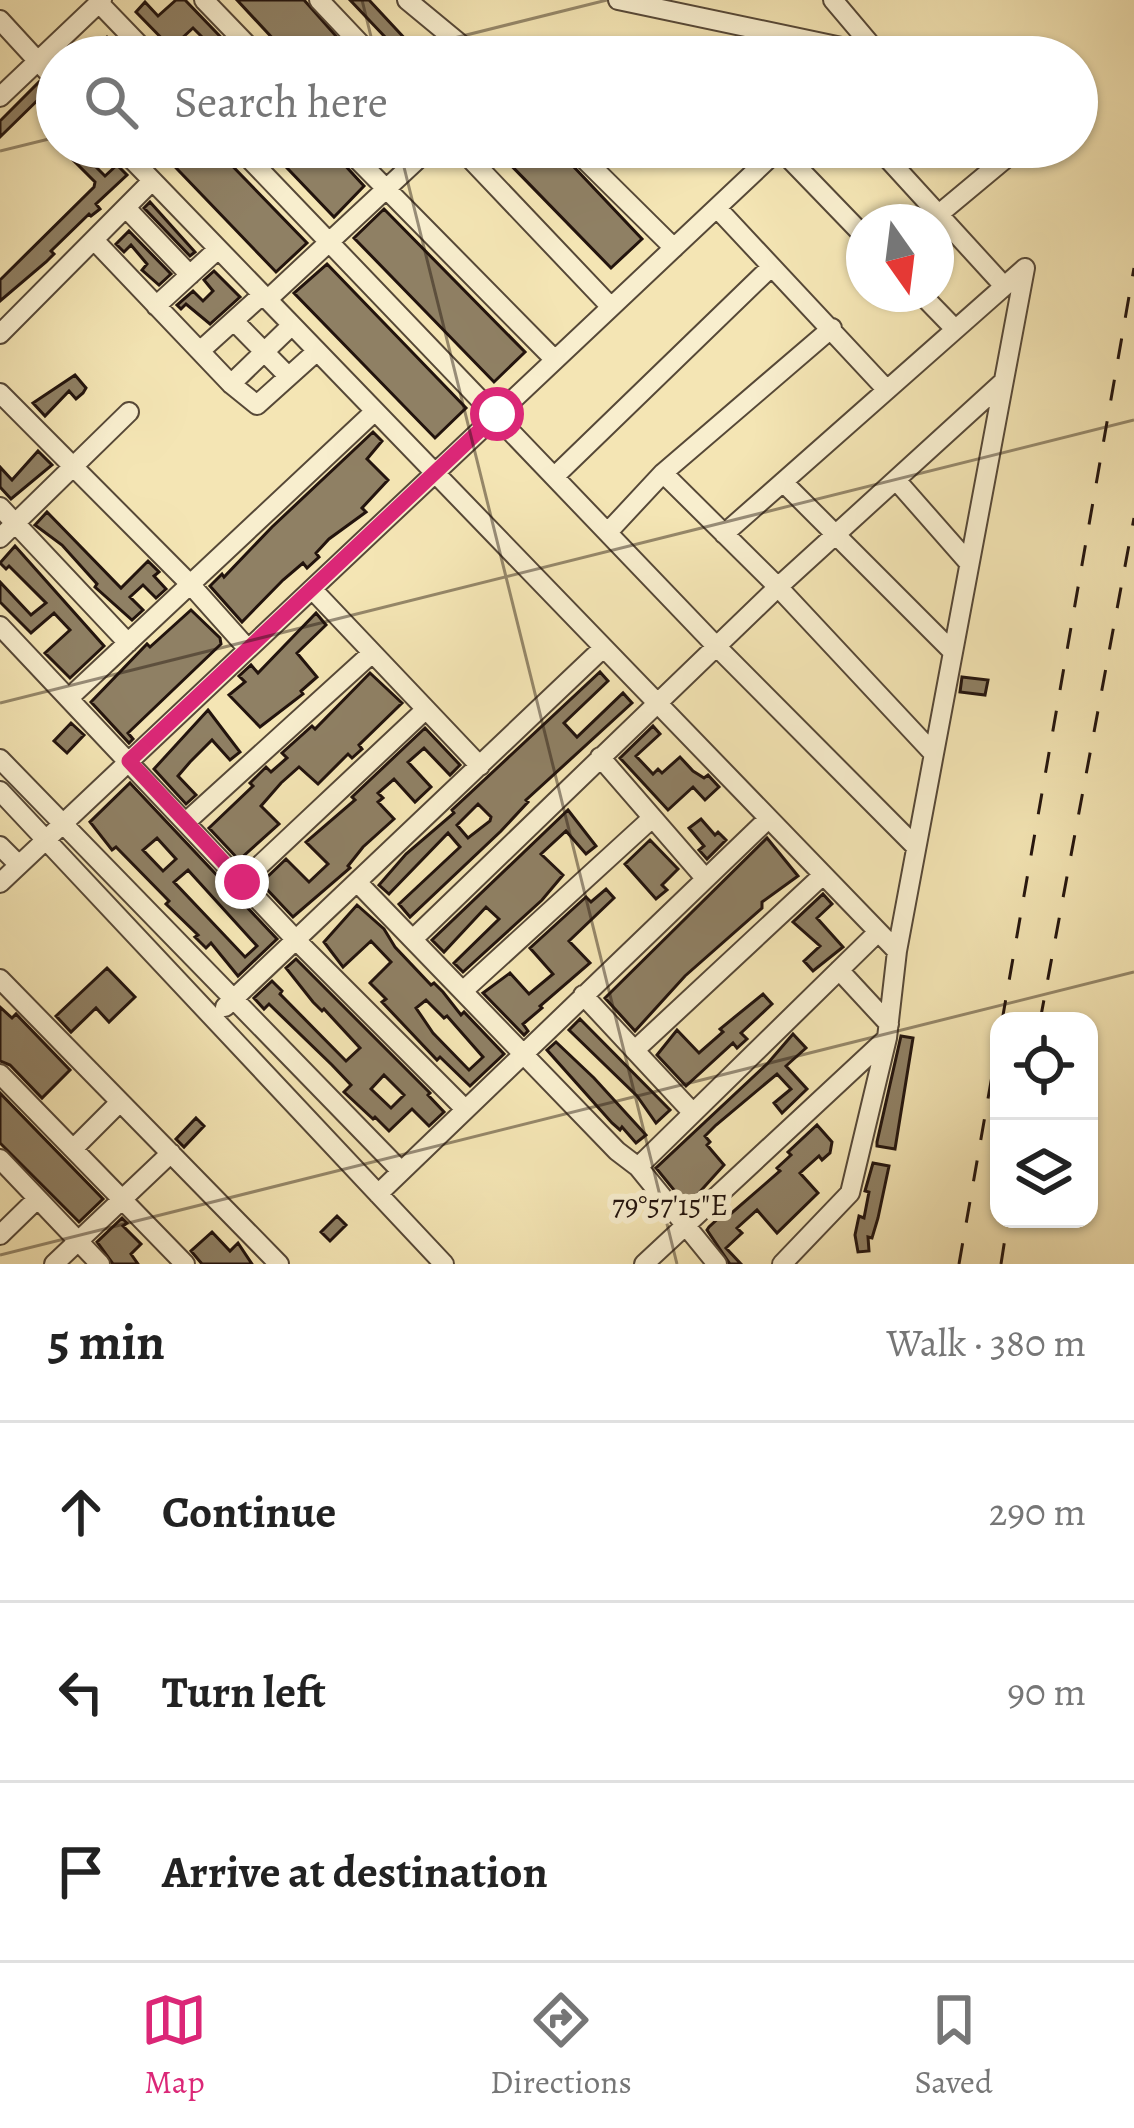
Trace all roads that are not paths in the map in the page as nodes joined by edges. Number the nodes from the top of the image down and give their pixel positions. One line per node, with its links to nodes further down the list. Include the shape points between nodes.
1 (204, 0): 10 (street)
2 (319, 0): 11 (street)
3 (407, 0): 12 (street)
4 (618, 0): 13 (street)
5 (832, 0): 14 (street)
6 (101, 2): 8 (street); 9 (street)
7 (0, 20): 15 (street)
8 (65, 36)
9 (133, 36)
10 (239, 36)
11 (353, 36)
12 (451, 36)
13 (788, 36)
14 (862, 36)
15 (36, 59)
16 (36, 63): 17 (street)
17 (0, 97)
18 (140, 168): 28 (street)
19 (259, 168): 37 (street)
20 (365, 168): 29 (street)
21 (409, 168): 29 (street)
22 (479, 168): 45 (street)
23 (593, 168): 38 (street)
24 (759, 168): 33 (street)
25 (799, 168): 34 (street)
26 (902, 168): 30 (street)
27 (993, 168): 31 (street)
28 (152, 181): 32 (street); 39 (street)
29 (386, 190): 37 (street); 55 (street)
30 (931, 204)
31 (951, 204)
32 (126, 208): 36 (street); 41 (street)
33 (717, 208): 38 (street); 40 (street)
34 (846, 217)
35 (954, 231): 42 (street)
36 (94, 240): 44 (street); 51 (street)
37 (332, 243): 43 (street); 63 (street)
38 (674, 248): 45 (street)
39 (218, 250): 41 (street); 43 (street)
40 (771, 267): 49 (street); 68 (street)
41 (190, 275): 44 (street)
42 (1004, 286): 50 (street); 57 (street, via 1025,268)
43 (264, 298): 47 (street); 48 (street)
44 (157, 306): 52 (street)
45 (611, 307): 55 (street)
46 (938, 312): 50 (street)
47 (234, 321): 52 (street); 53 (street)
48 (292, 326): 53 (street); 54 (street)
49 (832, 328): 59 (street); 66 (street)
50 (955, 329): 59 (street)
51 (0, 334)
52 (200, 352): 58 (street)
53 (264, 352): 56 (street); 58 (street)
54 (316, 352): 56 (street); 62 (street)
55 (555, 359): 63 (street)
56 (287, 376): 58 (street, via 257,405)
57 (1003, 382): 69 (street); 77 (street)
58 (231, 384)
59 (887, 390): 70 (street)
60 (0, 393): 64 (street)
61 (129, 412): 65 (street)
62 (374, 412): 67 (street); 78 (street)
63 (497, 414): 67 (street); 68 (street)
64 (7, 417): 65 (street)
65 (74, 466): 72 (street); 78 (street)
66 (663, 473): 73 (street); 74 (street)
67 (434, 474): 80 (street); 85 (street)
68 (555, 476): 73 (street)
69 (896, 480): 75 (street); 77 (street)
70 (783, 482): 74 (street); 75 (street)
71 (0, 507): 72 (street)
72 (16, 523): 76 (street); 82 (street)
73 (608, 532): 83 (street)
74 (724, 534): 79 (street)
75 (835, 535): 79 (street); 86 (street)
76 (0, 538)
77 (969, 563): 86 (street)
78 (190, 584): 82 (street); 84 (street)
79 (778, 587): 83 (street); 91 (street)
80 (312, 589): 84 (street); 87 (street)
81 (0, 626): 88 (street)
82 (128, 643): 88 (street)
83 (717, 647): 89 (street); 103 (street)
84 (248, 649): 94 (street)
85 (602, 649): 89 (street); 95 (street)
86 (953, 652): 91 (street)
87 (371, 654): 90 (street); 99 (street)
88 (70, 697): 94 (street)
89 (658, 706): 92 (street); 97 (street)
90 (425, 710): 95 (street); 107 (street)
91 (934, 754): 103 (street)
92 (600, 757): 98 (street); 111 (street)
93 (0, 759): 100 (street)
94 (129, 761): 99 (street); 100 (street)
95 (480, 766): 108 (street)
96 (0, 791): 101 (street)
97 (768, 819): 105 (street); 106 (street)
98 (650, 820): 106 (street); 116 (street)
99 (186, 822): 107 (street)
100 (63, 824): 101 (street); 118 (street)
101 (46, 839): 104 (street); 119 (street)
102 (0, 846): 104 (street)
103 (916, 847): 113 (street)
104 (19, 865): 109 (street)
105 (823, 875): 110 (street); 121 (street)
106 (705, 878): 117 (street)
107 (242, 882): 112 (street)
108 (357, 882): 111 (street); 112 (street)
109 (0, 883)
110 (878, 932): 113 (street); 114 (street)
111 (413, 939): 116 (street)
112 (296, 940): 118 (street); 125 (street)
113 (897, 952): 120 (street)
114 (839, 970): 120 (street); 126 (street)
115 (0, 979): 124 (street)
116 (464, 990): 122 (street)
117 (583, 995): 121 (street); 122 (street)
118 (235, 998): 119 (street); 131 (street)
119 (213, 1018): 132 (street)
120 (888, 1031): 135 (street); 145 (street, via 850,1193)
121 (635, 1050): 126 (street)
122 (524, 1051): 125 (street); 130 (street)
123 (0, 1074): 127 (street)
124 (120, 1102): 127 (street); 128 (street)
125 (464, 1108): 131 (street)
126 (693, 1113): 130 (street)
127 (73, 1149): 134 (street)
128 (171, 1153): 134 (street); 142 (street)
129 (0, 1159): 133 (street)
130 (638, 1167): 135 (street)
131 (400, 1171): 132 (street)
132 (378, 1194): 138 (street)
133 (37, 1199): 136 (street); 137 (street)
134 (122, 1199): 137 (street); 141 (street)
135 (684, 1226): 143 (street); 144 (street)
136 (0, 1234)
137 (77, 1242): 139 (street); 140 (street)
138 (435, 1261)
139 (54, 1264)
140 (100, 1264)
141 (185, 1264)
142 (278, 1264)
143 (644, 1264)
144 (717, 1264)
145 (782, 1264)

